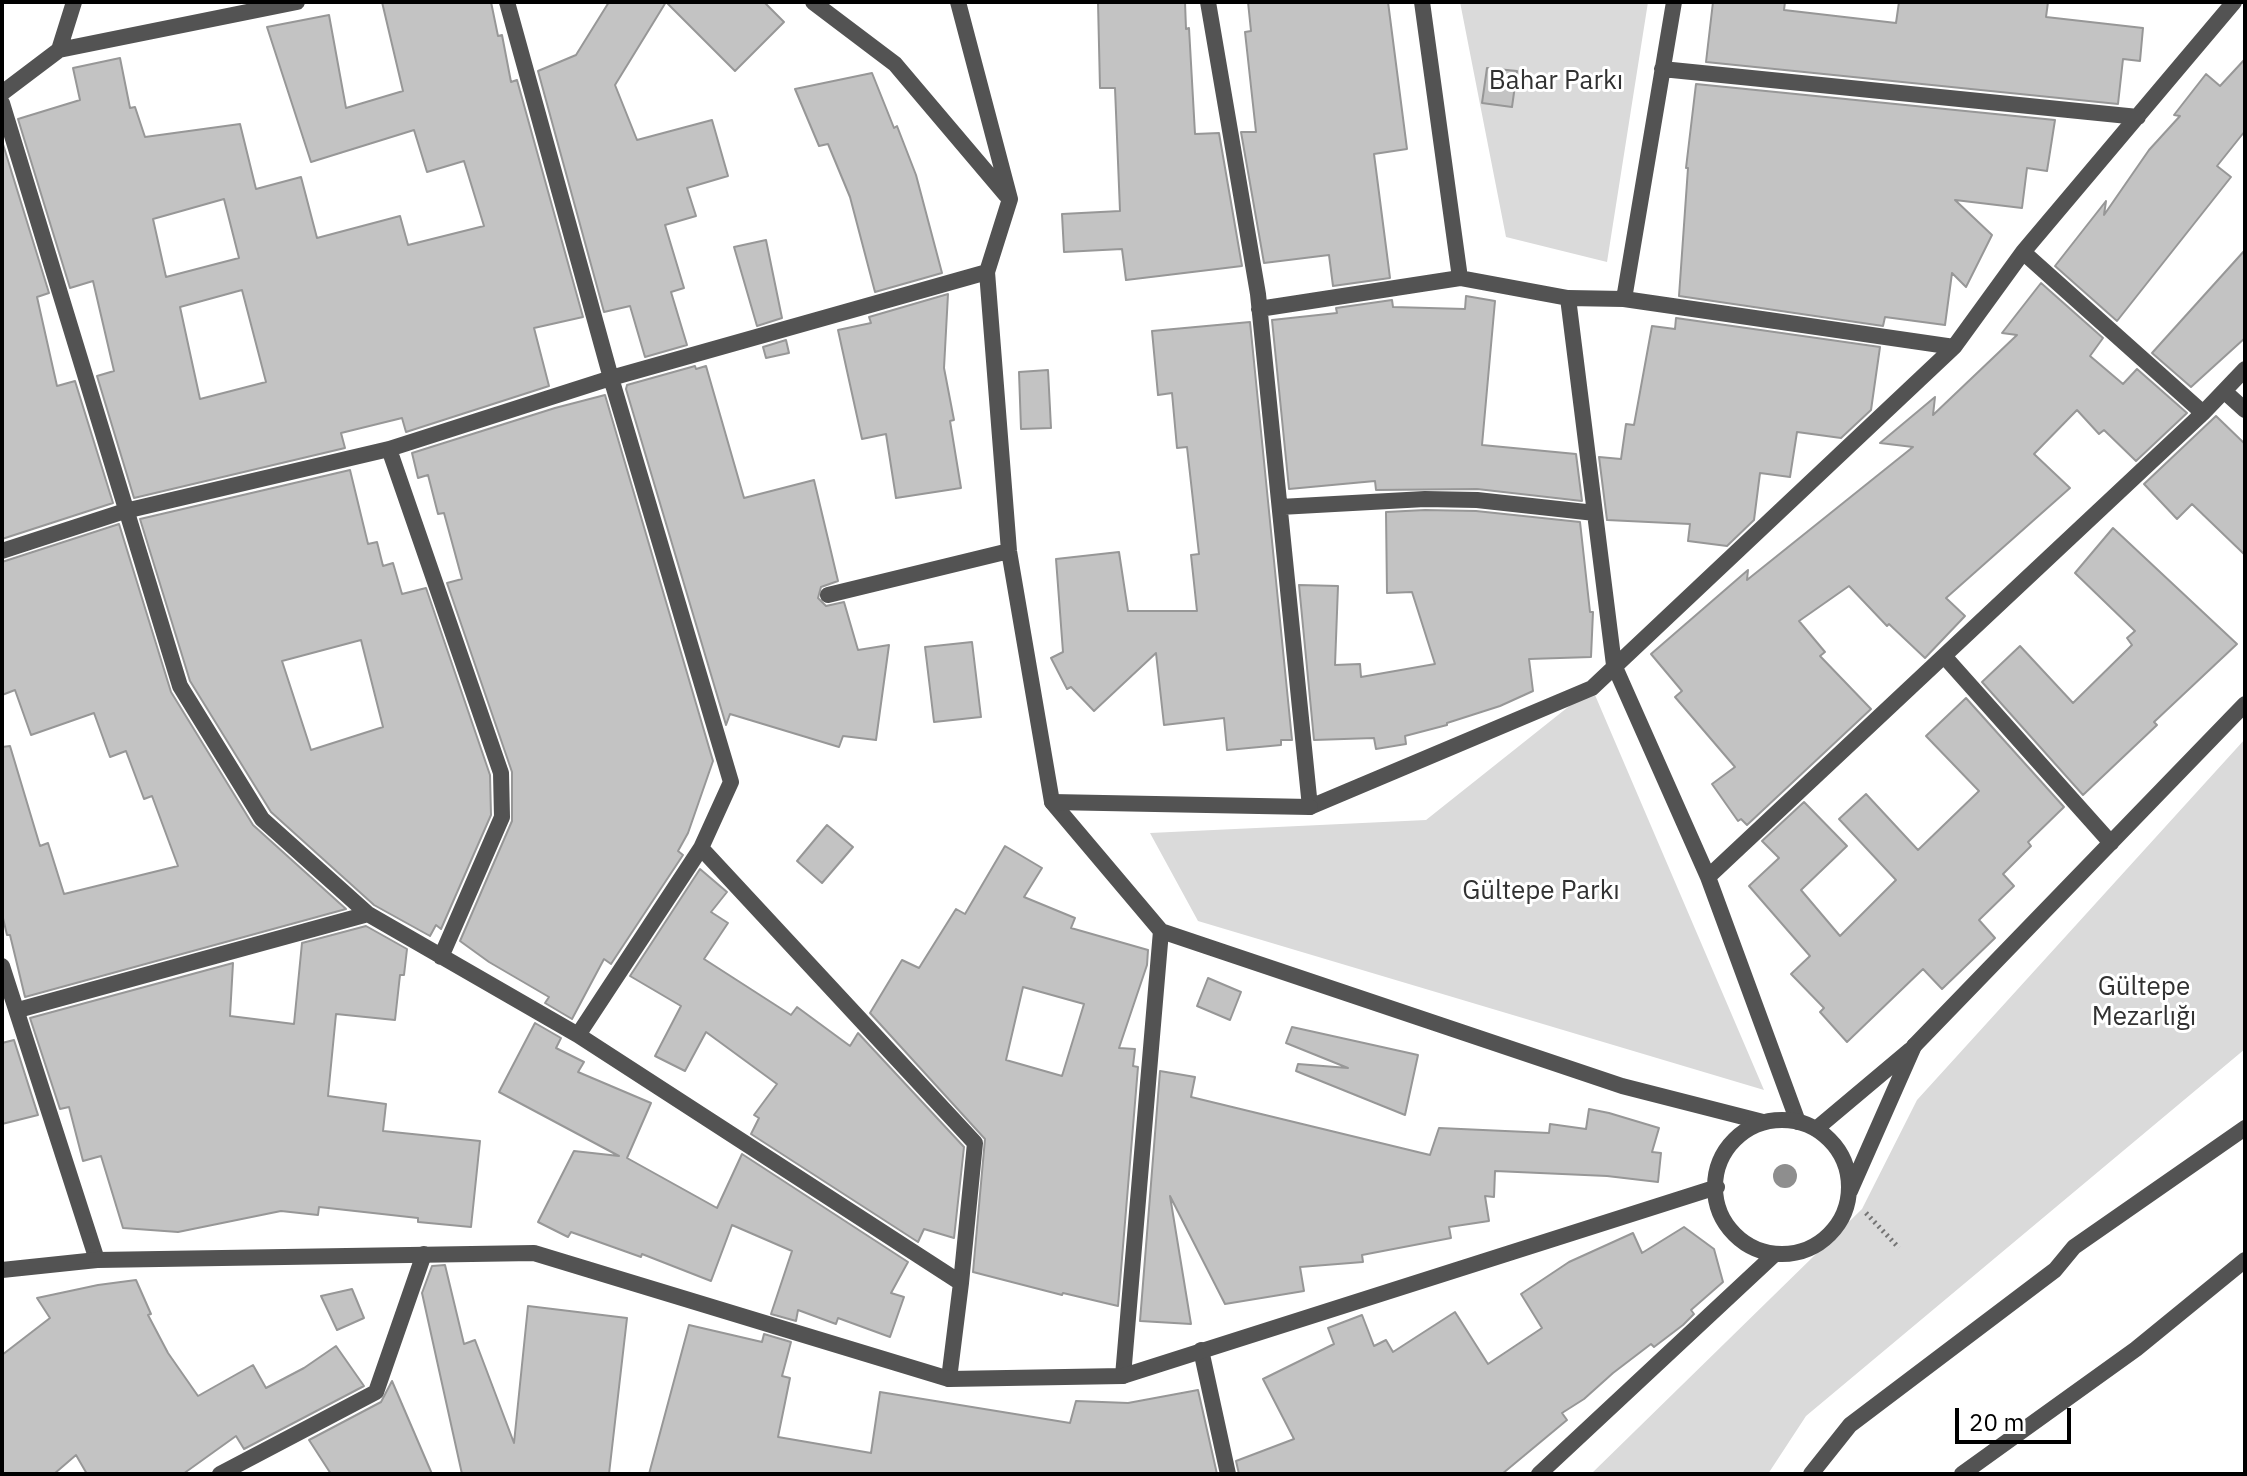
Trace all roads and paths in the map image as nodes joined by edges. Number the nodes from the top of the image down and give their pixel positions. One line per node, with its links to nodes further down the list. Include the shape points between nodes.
1 (74, 2): 10 (street)
2 (297, 2): 10 (street)
3 (507, 2): 24 (street)
4 (813, 2): 15 (street, via 895,64)
5 (958, 2): 15 (street)
6 (1208, 2): 21 (street)
7 (1422, 2): 18 (street)
8 (1674, 2): 11 (street)
9 (2234, 2): 14 (street)
10 (59, 50): 12 (street)
11 (1662, 69): 14 (street); 20 (street)
12 (2, 93)
13 (2, 103): 30 (street)
14 (2138, 117): 16 (street)
15 (1010, 199): 17 (street)
16 (2023, 252): 22 (street); 27 (street)
17 (987, 272): 24 (street); 33 (street)
18 (1460, 278): 19 (street); 21 (street)
19 (1568, 298): 20 (street); 31 (street)
20 (1624, 299): 22 (street)
21 (1259, 309): 29 (street)
22 (1954, 347): 36 (street)
23 (2245, 369): 25 (street)
24 (611, 378): 28 (street); 41 (street, via 731,782)
25 (2224, 391): 26 (street); 27 (street)
26 (2245, 410)
27 (2203, 413): 35 (street)
28 (389, 449): 30 (street); 45 (street, via 501,773 502,817)
29 (1280, 507): 31 (street, via 1425,499); 39 (street)
30 (125, 511): 32 (street); 43 (street, via 180,686 262,819)
31 (1595, 513): 36 (street)
32 (2, 551)
33 (1009, 551): 34 (street); 38 (street)
34 (828, 595)
35 (1944, 656): 40 (street); 42 (street)
36 (1614, 665): 39 (street, via 1592,688); 42 (street)
37 (2245, 704): 40 (street)
38 (1052, 802): 39 (street); 44 (street)
39 (1310, 807)
40 (2111, 843): 49 (street)
41 (701, 848): 48 (street); 62 (street, via 975,1143)
42 (1708, 877): 51 (street)
43 (368, 914): 45 (street); 47 (street)
44 (1161, 931): 50 (street, via 1622,1086); 64 (street)
45 (441, 957): 48 (street)
46 (2, 966): 47 (street)
47 (18, 1010): 59 (street)
48 (578, 1035): 62 (street)
49 (1914, 1046): 53 (street); 55 (street)
50 (1763, 1122): 51 (street); 54 (street, via 1730,1144 1720,1160)
51 (1798, 1122): 53 (street)
52 (2245, 1128): 69 (street, via 2074,1247 2055,1270 1850,1425)
53 (1816, 1129): 55 (street, via 1842,1158)
54 (1717, 1187): 58 (street, via 1715,1200 1736,1237); 63 (street)
55 (1849, 1195): 56 (path); 58 (street, via 1831,1233 1795,1253)
56 (1899, 1248)
57 (424, 1254): 59 (street); 65 (street, via 534,1253); 66 (street, via 376,1392)
58 (1775, 1254): 68 (street)
59 (97, 1260): 61 (street)
60 (2245, 1260): 70 (street, via 2136,1349)
61 (2, 1270)
62 (961, 1283): 65 (street)
63 (1201, 1350): 64 (street); 67 (street)
64 (1123, 1376): 65 (street)
65 (949, 1379)
66 (220, 1474)
67 (1228, 1474)
68 (1539, 1474)
69 (1811, 1474)
70 (1962, 1474)

